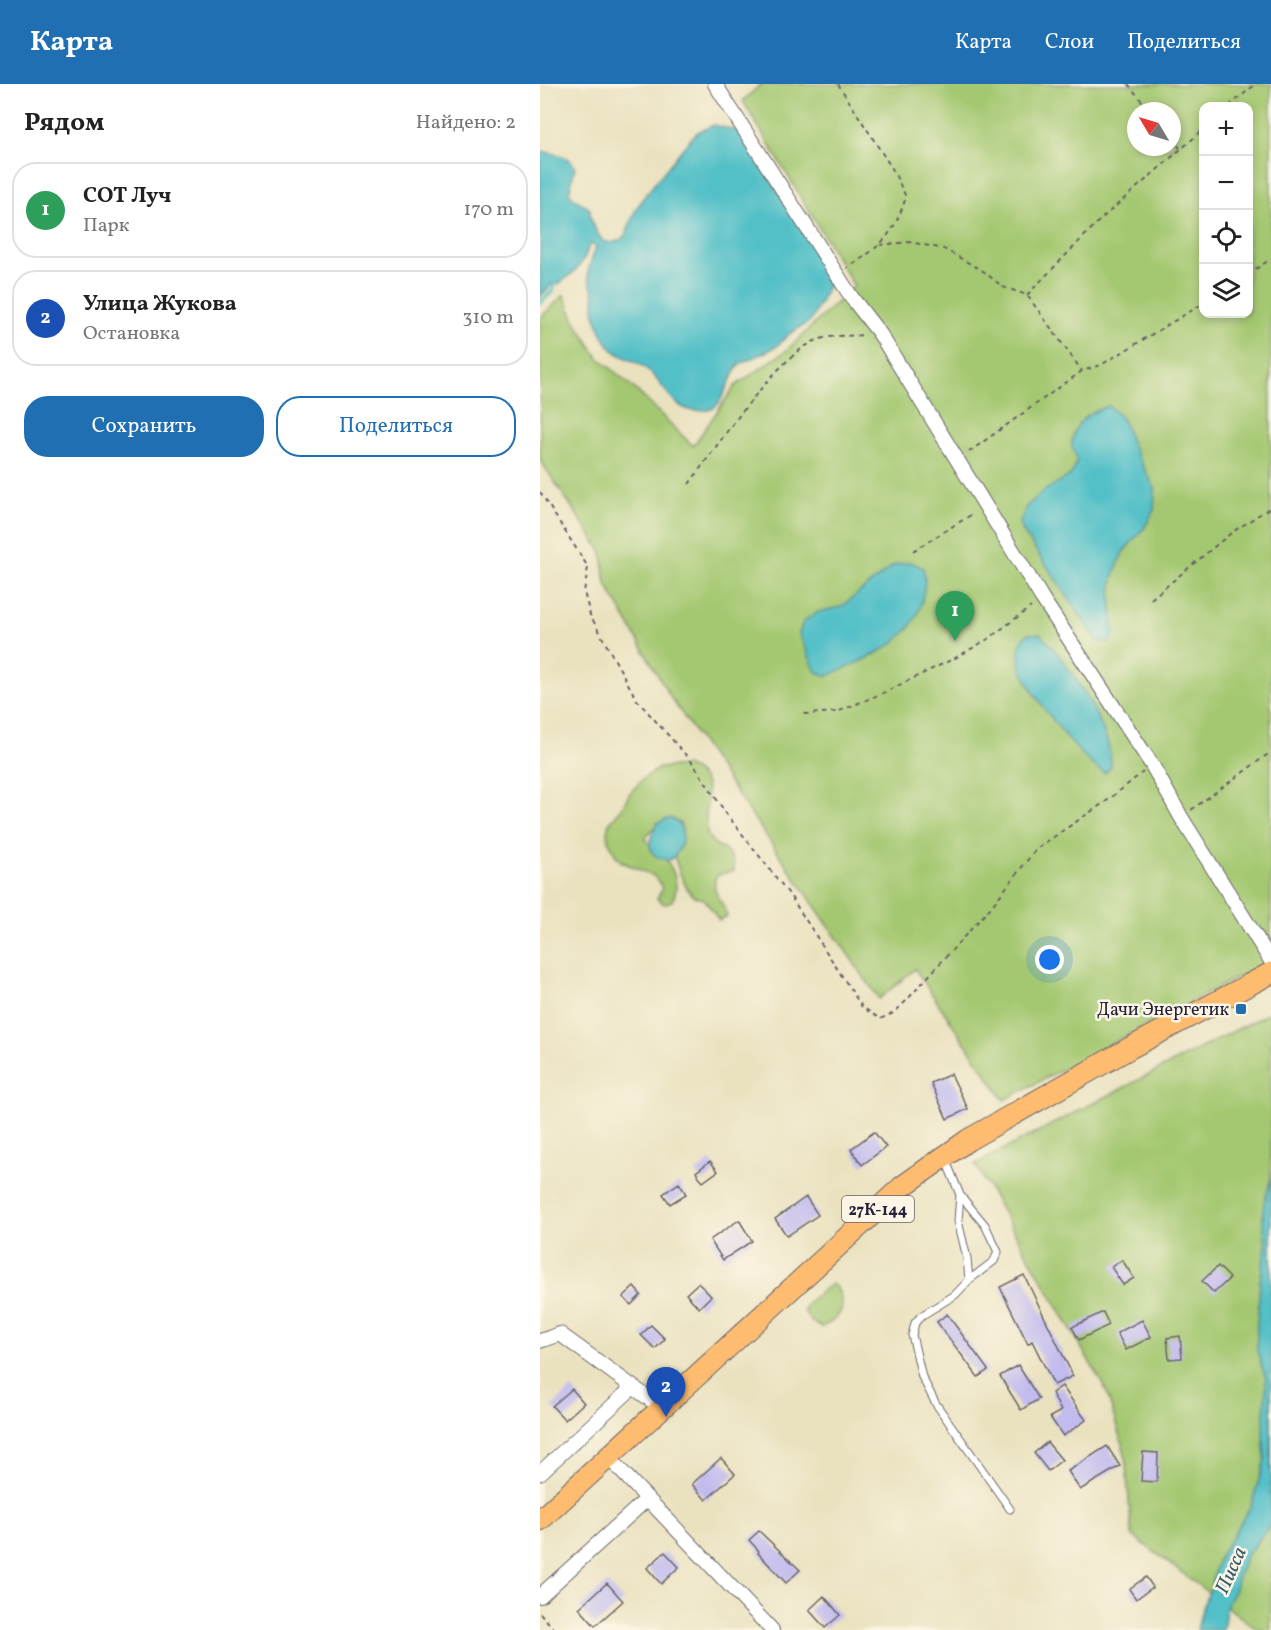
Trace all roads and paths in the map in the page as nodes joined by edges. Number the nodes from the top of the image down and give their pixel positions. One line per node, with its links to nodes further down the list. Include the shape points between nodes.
1 (715, 84): 13 (street)
2 (838, 84): 10 (path, via 906,197 890,235)
3 (1128, 84): 5 (path)
4 (1256, 84): 6 (path)
5 (1143, 102)
6 (1234, 102)
7 (1199, 132): 8 (path)
8 (1181, 147)
9 (1171, 156): 14 (path, via 1102,218)
10 (880, 245): 13 (path); 14 (path, via 910,242 944,249 1003,287)
11 (1271, 259): 12 (path)
12 (1253, 271)
13 (837, 274): 16 (street)
14 (1027, 295): 17 (path)
15 (1199, 305): 17 (path, via 1101,365)
16 (880, 334): 18 (street); 19 (path, via 819,339 790,357)
17 (1082, 371): 18 (path)
18 (958, 459): 21 (street)
19 (689, 484)
20 (540, 492): 28 (path, via 588,567 584,592 590,615 637,700 692,762 725,812 789,894 862,1007 880,1020 906,1001 991,907 1036,849)
21 (986, 505): 23 (path); 24 (street)
22 (1271, 507): 25 (path, via 1231,533)
23 (913, 551)
24 (1042, 598): 26 (path, via 957,657 837,712); 28 (street)
25 (1151, 599)
26 (804, 714)
27 (1271, 752): 29 (path)
28 (1152, 765): 29 (street)
29 (1181, 817): 30 (street)
30 (1271, 961)
31 (1271, 973): 32 (main road, 27К-144, via 1130,1048)
32 (944, 1156): 33 (lane); 37 (main road, 27К-144, via 903,1186)
33 (960, 1195): 34 (lane, via 958,1221); 34 (lane, via 985,1225 998,1252 994,1261)
34 (969, 1281): 41 (lane, via 955,1295 921,1316 912,1335 922,1377 936,1404)
35 (540, 1341): 36 (street, via 560,1334)
36 (633, 1387): 37 (street); 39 (street)
37 (662, 1408): 38 (main road, 27К-144)
38 (608, 1457): 40 (street); 42 (main road, 27К-144)
39 (540, 1473)
40 (647, 1499): 43 (street); 46 (street)
41 (1010, 1509)
42 (540, 1520)
43 (540, 1596)
44 (540, 1613): 45 (path)
45 (555, 1630)
46 (772, 1630)

